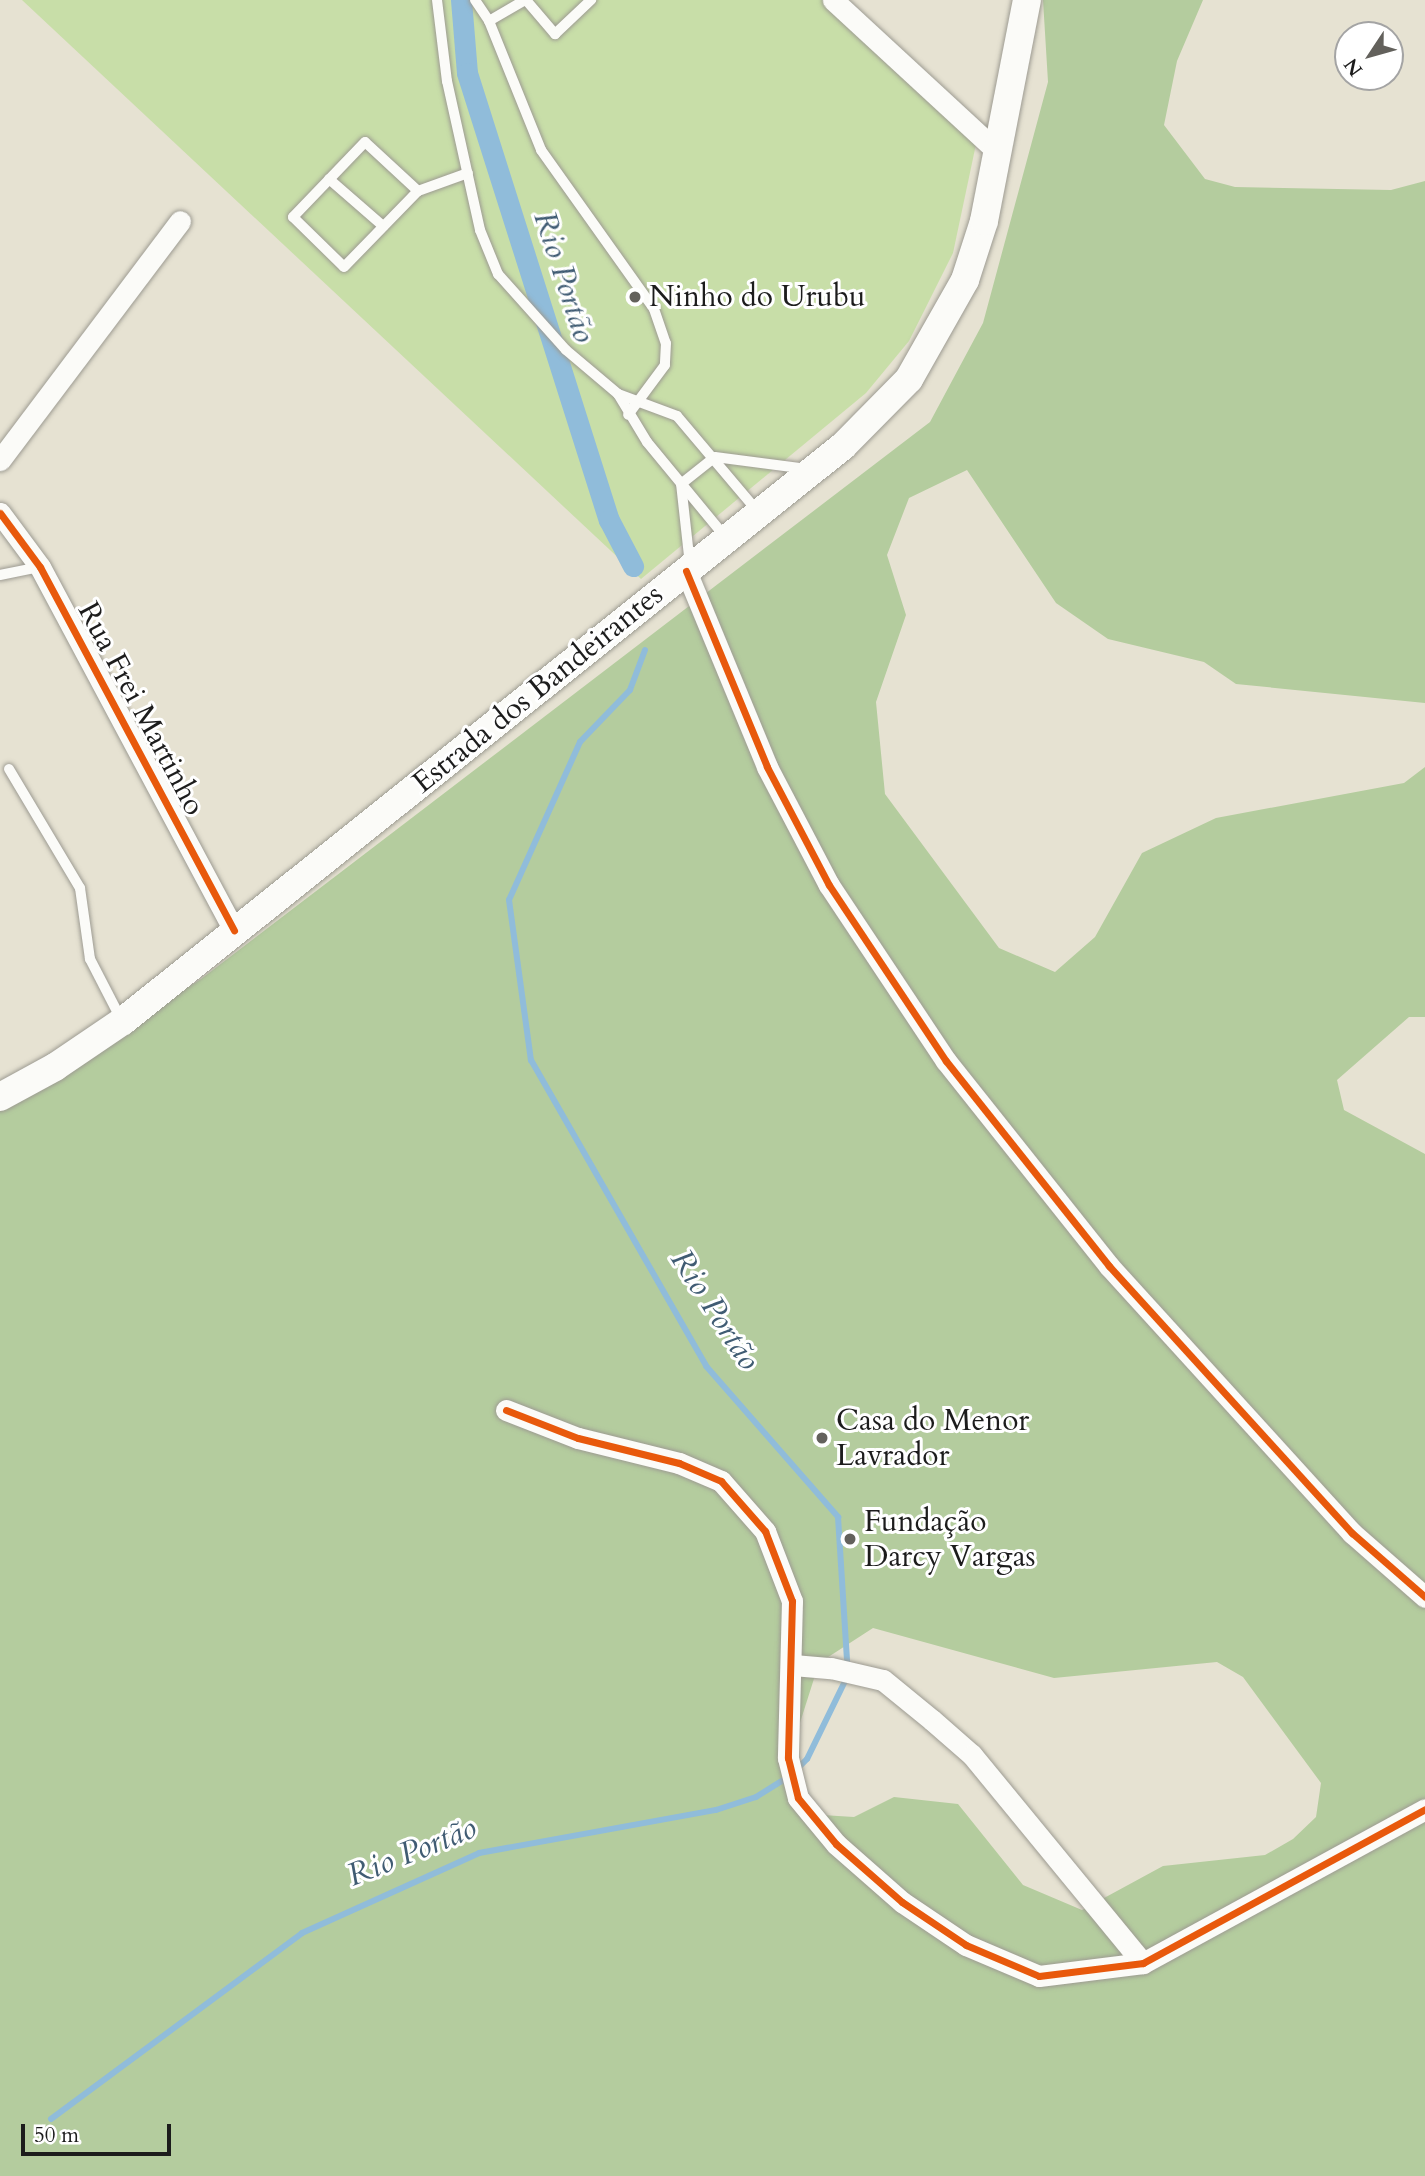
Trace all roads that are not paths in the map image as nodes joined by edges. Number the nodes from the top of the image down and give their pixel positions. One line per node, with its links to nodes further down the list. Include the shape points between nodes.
1 (437, 0): 9 (lane, via 447,81)
2 (475, 0): 7 (lane)
3 (525, 0): 4 (lane, via 555,34); 7 (lane)
4 (591, 0)
5 (833, 0): 8 (street)
6 (1027, 0): 8 (main road, Estrada dos Bandeirantes)
7 (489, 21): 15 (lane, via 541,150 654,309 666,343 665,365)
8 (999, 153): 19 (main road, Estrada dos Bandeirantes, via 965,280 929,351 869,422)
9 (468, 173): 11 (lane); 14 (lane, via 488,257 566,350)
10 (329, 179): 11 (lane, via 365,142); 13 (lane); 13 (lane, via 293,217 344,267)
11 (418, 191): 13 (lane)
12 (180, 221): 18 (street)
13 (383, 226)
14 (618, 394): 15 (lane); 16 (lane)
15 (640, 401): 16 (lane); 17 (lane, via 677,416)
16 (628, 415): 20 (lane)
17 (715, 457): 19 (lane); 20 (lane); 22 (lane)
18 (0, 460)
19 (813, 470): 22 (main road, Estrada dos Bandeirantes)
20 (681, 484): 23 (lane); 25 (lane)
21 (0, 513): 24 (street, Rua Frei Martinho)
22 (759, 513): 23 (main road, Estrada dos Bandeirantes)
23 (727, 539): 25 (main road, Estrada dos Bandeirantes)
24 (40, 567): 26 (lane); 28 (street, Rua Frei Martinho)
25 (688, 569): 28 (main road, Estrada dos Bandeirantes); 32 (street, via 768,767 828,884 946,1061 1109,1266 1352,1533)
26 (0, 575)
27 (9, 769): 29 (lane, via 80,888 90,959)
28 (234, 931): 29 (main road, Estrada dos Bandeirantes)
29 (123, 1021): 30 (main road, Estrada dos Bandeirantes, via 55,1068)
30 (0, 1097)
31 (506, 1410): 33 (street, via 578,1438 679,1463 721,1481 765,1531 793,1601)
32 (1425, 1597)
33 (793, 1665): 35 (street, via 883,1680 972,1755); 35 (street, via 788,1758 798,1798 836,1844 902,1902 967,1945 1039,1976)
34 (1425, 1809): 35 (street)
35 (1143, 1963)

